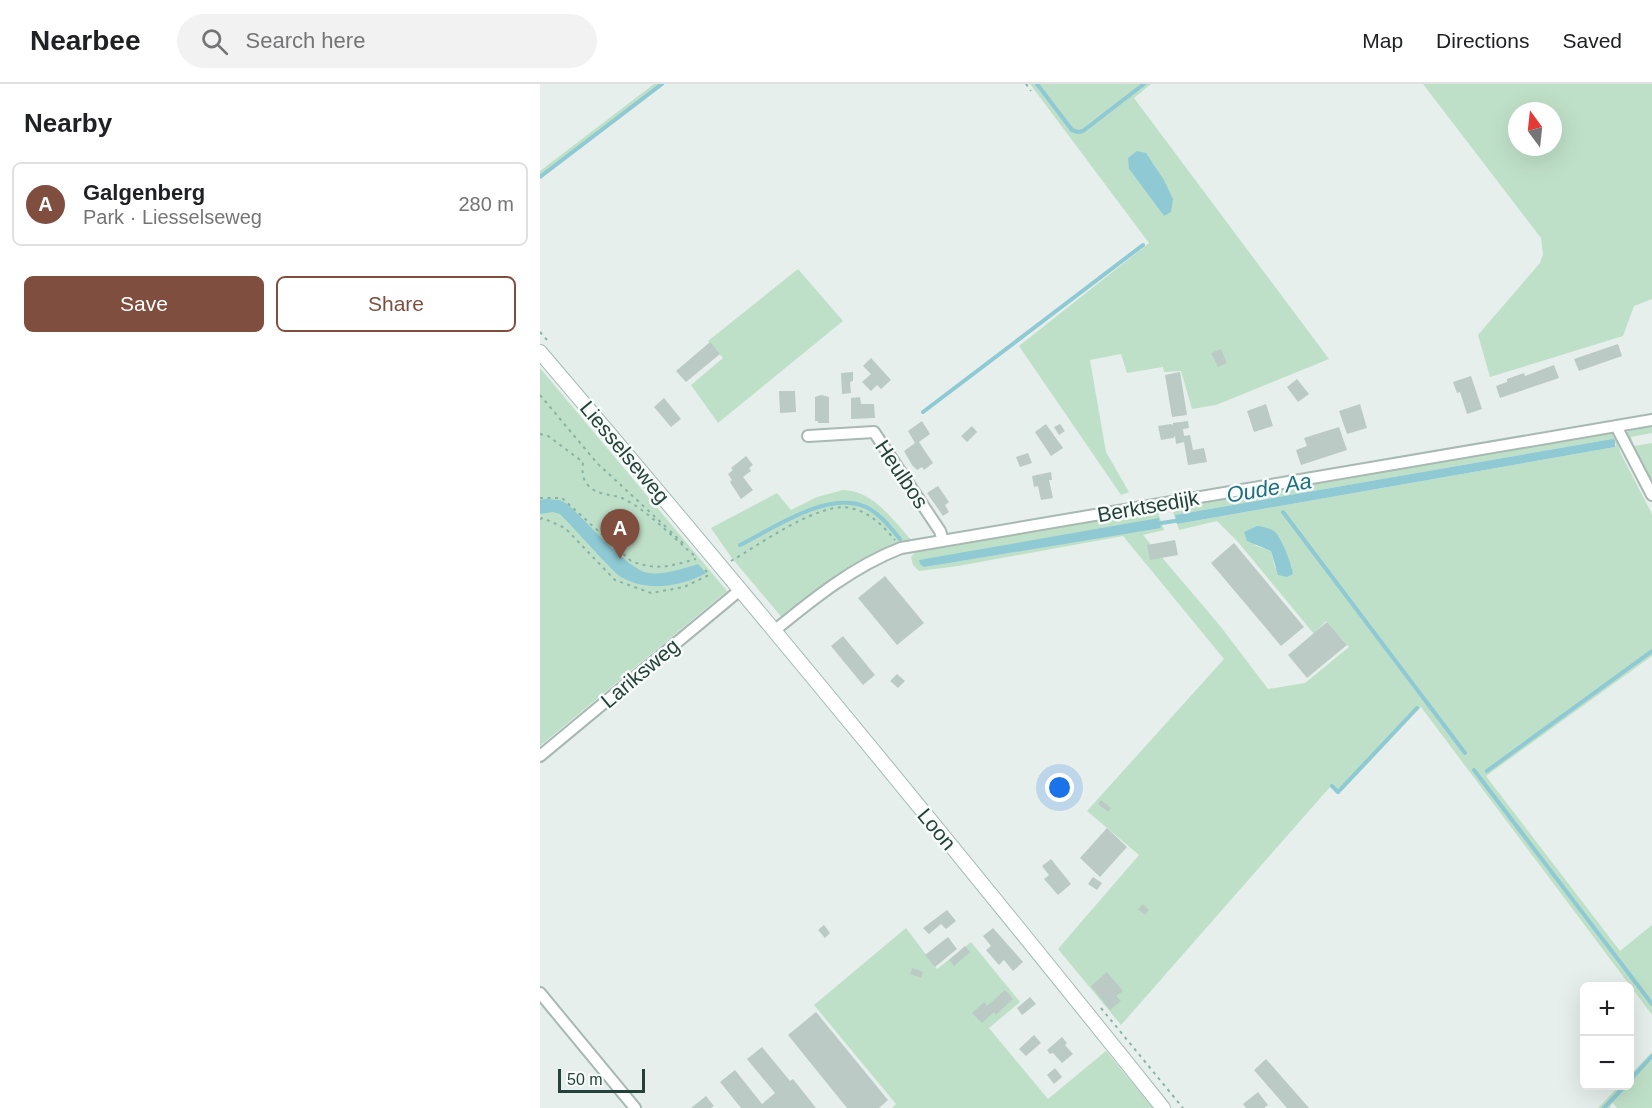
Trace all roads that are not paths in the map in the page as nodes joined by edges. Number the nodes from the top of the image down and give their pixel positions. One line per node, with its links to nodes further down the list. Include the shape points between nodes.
1 (540, 352): 7 (main road, Liesselseweg)
2 (1652, 420): 3 (street, Berktsedijk)
3 (1616, 426): 5 (street); 6 (street, Berktsedijk)
4 (808, 436): 6 (street, Heulbos, via 874,432)
5 (1652, 495)
6 (943, 541): 9 (street, Berktsedijk, via 880,556 856,569)
7 (710, 552): 8 (main road, Loon)
8 (740, 590): 9 (main road, Loon); 10 (street, Lariksweg)
9 (774, 631): 13 (main road, Loon)
10 (540, 756)
11 (540, 993): 12 (street)
12 (635, 1108)
13 (1163, 1108)

